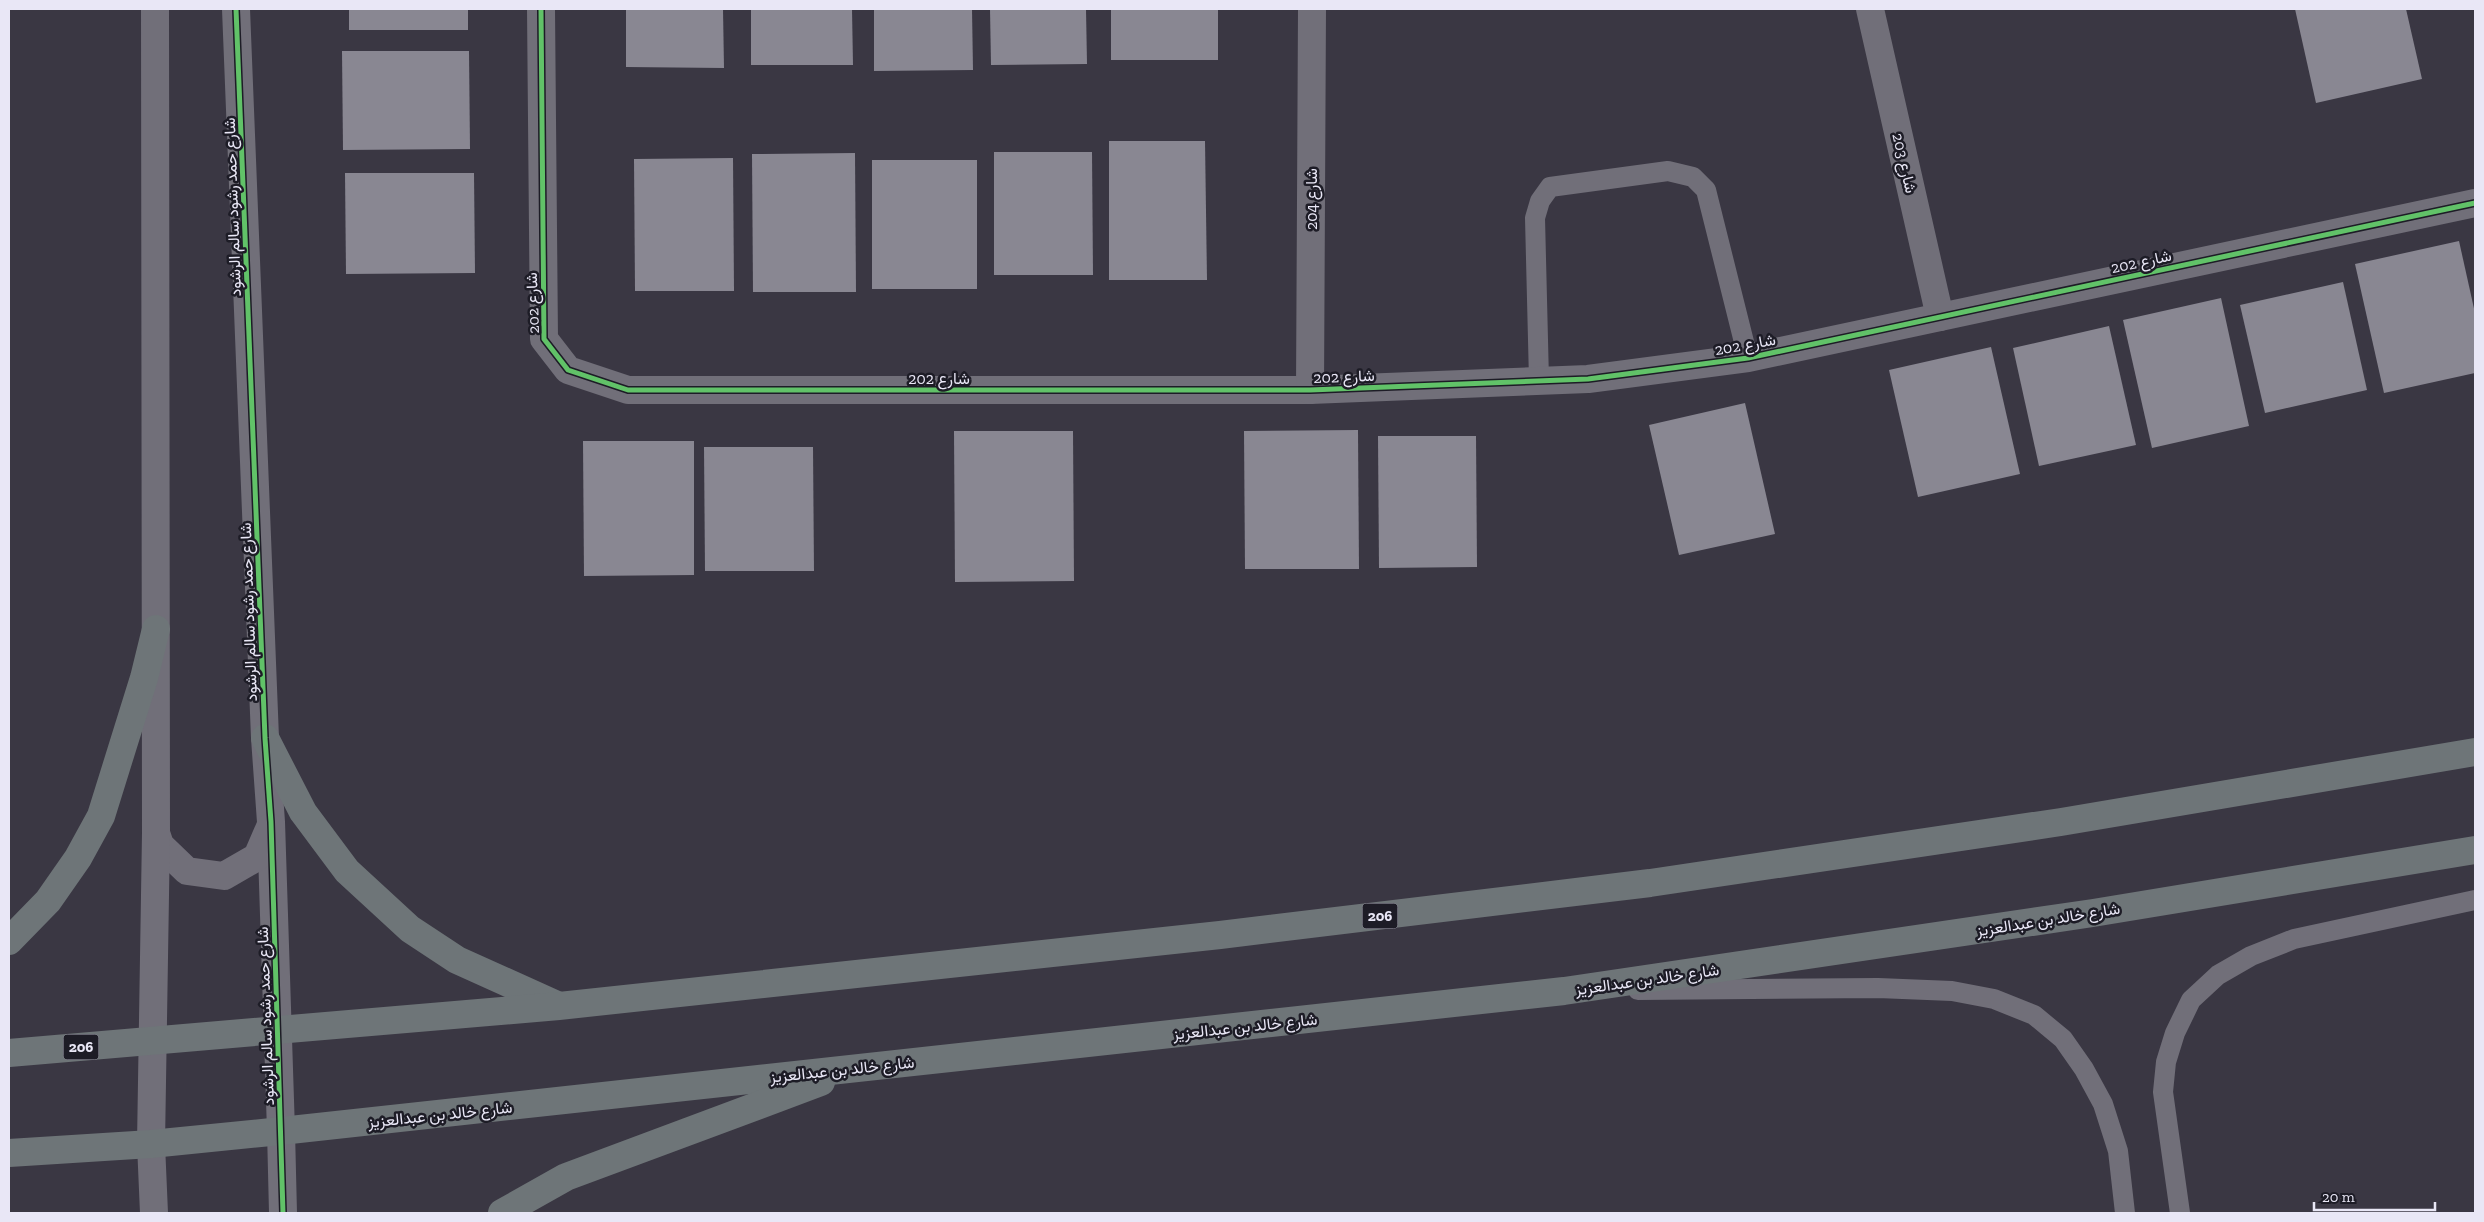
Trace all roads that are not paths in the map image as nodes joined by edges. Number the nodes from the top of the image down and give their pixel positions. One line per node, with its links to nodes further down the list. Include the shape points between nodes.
1 (155, 9): 11 (street)
2 (236, 9): 12 (street, شارع حمد رشود سالم الرشود)
3 (542, 9): 10 (street, شارع 202, via 544,339 568,370 628,390)
4 (1312, 9): 10 (street, شارع 204)
5 (1870, 9): 7 (street, شارع 203)
6 (2475, 202): 7 (street, شارع 202)
7 (1940, 317): 8 (street, شارع 202)
8 (1748, 358): 9 (street, شارع 202, via 1588,379); 9 (lane, via 1706,190 1693,177 1668,171 1550,187 1540,201 1535,218)
9 (1539, 380): 10 (street, شارع 202)
10 (1310, 390)
11 (156, 628): 15 (street); 18 (main road, via 144,678 101,816 78,858 48,900)
12 (265, 738): 14 (street, شارع حمد رشود سالم الرشود); 20 (main road, via 303,812 354,878 410,929 457,960)
13 (2475, 752): 20 (main road, 206, via 2061,822 1650,883 1220,935)
14 (271, 822): 15 (street, via 257,857 224,876 187,871 160,845); 21 (street, شارع حمد رشود سالم الرشود)
15 (156, 833): 22 (street)
16 (2475, 850): 19 (main road, شارع خالد بن عبدالعزيز, via 2094,913)
17 (2475, 900): 32 (lane, via 2294,939 2251,956 2218,975 2191,1000 2166,1062 2163,1092)
18 (9, 940)
19 (1564, 991): 24 (main road, شارع خالد بن عبدالعزيز); 31 (lane, via 1878,988 1952,991 1994,999 2034,1015 2063,1039 2084,1069 2103,1104 2118,1152)
20 (558, 1006): 21 (main road, 206)
21 (279, 1030): 22 (main road, 206); 25 (street, شارع حمد رشود سالم الرشود)
22 (152, 1041): 23 (main road, 206); 26 (street)
23 (9, 1054)
24 (859, 1068): 25 (main road, شارع خالد بن عبدالعزيز); 30 (main road, via 566,1177)
25 (281, 1131): 26 (main road, شارع خالد بن عبدالعزيز); 29 (street, شارع حمد رشود سالم الرشود)
26 (151, 1144): 27 (main road, شارع خالد بن عبدالعزيز); 28 (street)
27 (9, 1153)
28 (154, 1213)
29 (283, 1213)
30 (502, 1213)
31 (2125, 1213)
32 (2180, 1213)

